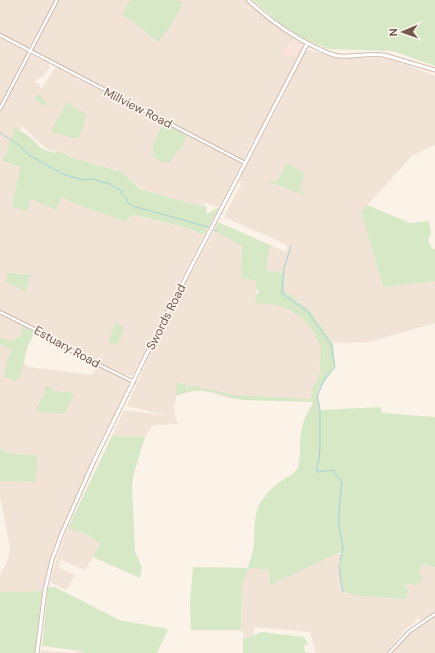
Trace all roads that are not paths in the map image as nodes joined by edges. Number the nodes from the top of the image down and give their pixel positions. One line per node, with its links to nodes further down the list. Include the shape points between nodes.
1 (57, 0): 5 (street)
2 (248, 0): 4 (main road, via 284,30)
3 (0, 35): 5 (street, Millview Road)
4 (307, 44): 6 (main road, via 339,56 384,55); 8 (main road, Swords Road)
5 (30, 52): 7 (street); 8 (street, Millview Road)
6 (435, 70)
7 (0, 109)
8 (245, 163): 10 (main road, Swords Road)
9 (0, 312): 10 (street, Estuary Road)
10 (134, 382): 12 (main road, Swords Road, via 62,533 49,572)
11 (435, 614): 13 (street, via 410,631)
12 (37, 653)
13 (388, 653)

